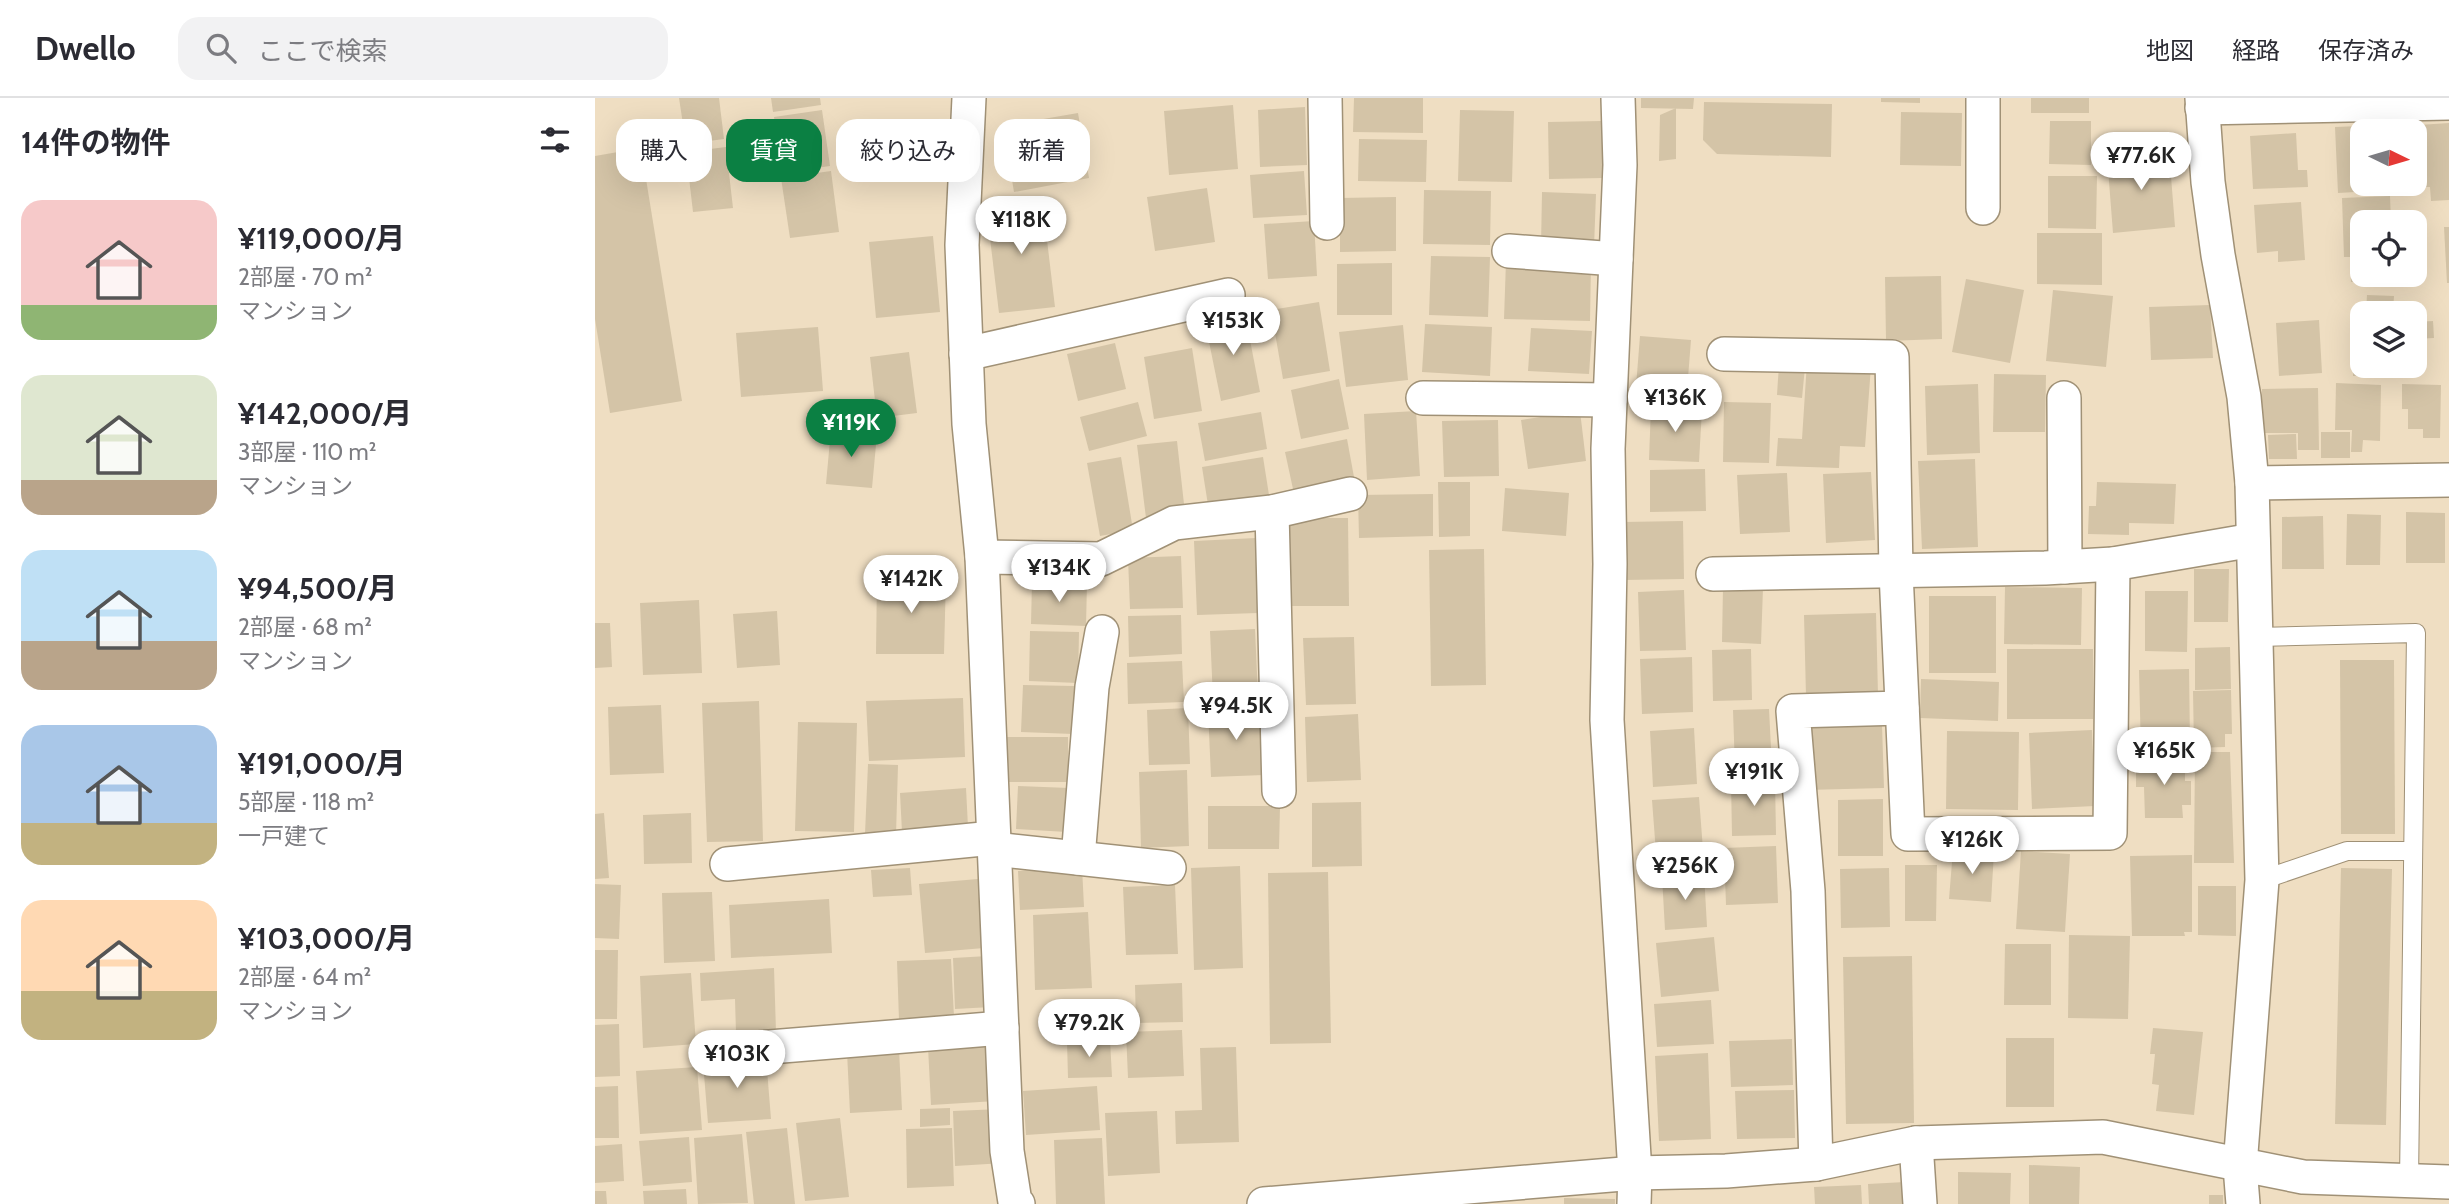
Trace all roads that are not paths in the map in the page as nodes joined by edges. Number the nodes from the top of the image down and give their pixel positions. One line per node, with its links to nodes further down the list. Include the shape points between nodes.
1 (969, 98): 12 (street, via 962,245)
2 (1325, 98): 8 (street)
3 (1618, 98): 10 (street)
4 (1983, 98): 7 (street)
5 (2202, 103): 6 (street); 18 (street, via 2208,182 2244,397)
6 (2449, 103)
7 (1983, 208)
8 (1327, 223)
9 (1509, 251): 10 (street)
10 (1616, 259): 16 (street)
11 (1228, 295): 12 (street)
12 (966, 354): 22 (street)
13 (1724, 354): 25 (street, via 1892,357)
14 (1423, 398): 16 (street)
15 (2064, 398): 24 (street)
16 (1609, 400): 44 (street, via 1607,720)
17 (2449, 480): 18 (street)
18 (2252, 483): 21 (street)
19 (1350, 494): 20 (street)
20 (1272, 512): 22 (street, via 1174,523 1101,559); 30 (street)
21 (2253, 540): 23 (street); 28 (street)
22 (982, 557): 31 (street)
23 (2113, 564): 24 (street); 29 (street, via 2109,833 1908,834)
24 (2065, 567): 25 (street)
25 (1896, 572): 26 (street); 29 (street)
26 (1713, 574)
27 (1102, 632): 33 (street, via 1092,687)
28 (2257, 637): 32 (lane, via 2416,633); 36 (street)
29 (1902, 708): 40 (street, via 1793,712 1808,891)
30 (1279, 791)
31 (994, 843): 33 (street); 34 (street); 37 (street)
32 (2413, 852): 36 (lane, via 2347,851); 42 (lane)
33 (1078, 858): 35 (street)
34 (727, 864)
35 (1169, 868)
36 (2262, 880): 41 (street)
37 (1002, 1028): 38 (street); 46 (street)
38 (709, 1052)
39 (1916, 1143): 40 (street); 41 (street, via 2103,1138); 48 (street)
40 (1816, 1164): 44 (street, via 1726,1171)
41 (2240, 1166): 42 (street, via 2302,1177); 49 (street)
42 (2409, 1181): 43 (street)
43 (2449, 1182)
44 (1634, 1189): 45 (street)
45 (1385, 1200): 47 (street)
46 (1010, 1203)
47 (1263, 1204)
48 (1920, 1204)
49 (2243, 1204)

